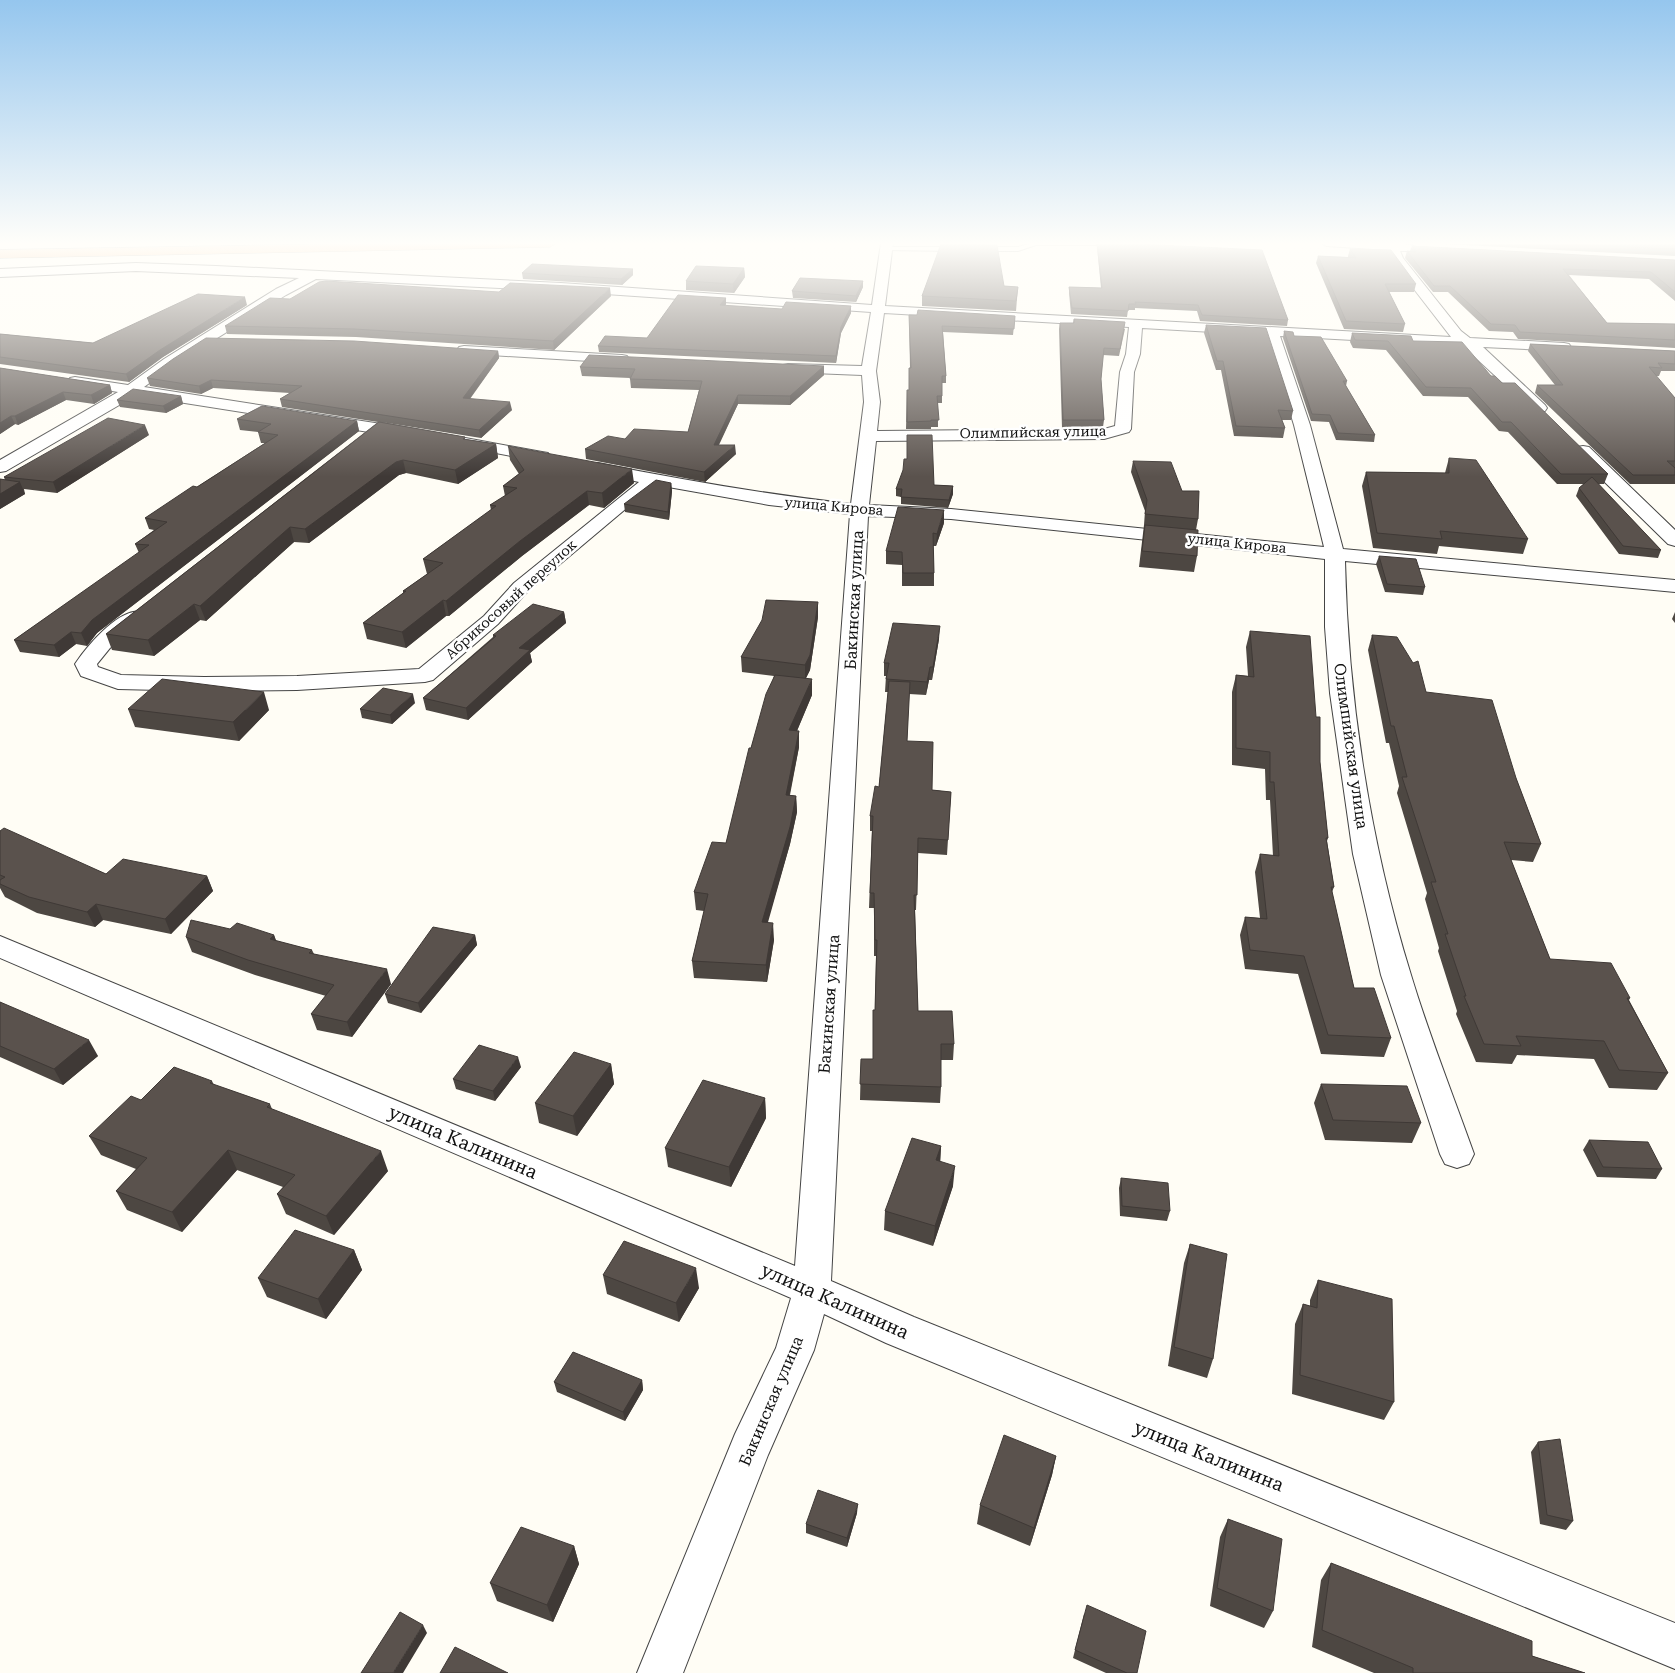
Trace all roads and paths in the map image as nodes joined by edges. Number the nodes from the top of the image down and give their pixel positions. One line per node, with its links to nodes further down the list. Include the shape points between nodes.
1 (236, 321): 7 (street)
2 (876, 321): 14 (street, Бакинская улица)
3 (1089, 321): 5 (street)
4 (1445, 321): 9 (street)
5 (1136, 324): 6 (street); 20 (street, Олимпийская улица, via 1133,354 1127,372 1123,429 1104,434)
6 (1272, 332): 9 (street); 30 (street, Олимпийская улица, via 1302,425)
7 (206, 340): 8 (street); 16 (street, via 157,369)
8 (228, 341)
9 (1468, 342): 10 (street); 17 (street)
10 (1577, 348)
11 (453, 349): 12 (street)
12 (639, 360)
13 (774, 368): 14 (street)
14 (869, 372): 20 (street, Бакинская улица, via 872,402)
15 (55, 378): 16 (street)
16 (134, 389): 18 (street); 26 (street)
17 (1549, 418)
18 (377, 428): 19 (street); 23 (street)
19 (420, 435)
20 (867, 436): 28 (street, Бакинская улица)
21 (440, 438): 24 (street)
22 (1570, 438): 29 (street)
23 (352, 446)
24 (563, 461)
25 (581, 465): 27 (street, улица Кирова)
26 (0, 467)
27 (653, 480): 28 (street, улица Кирова, via 769,500); 32 (street, Абрикосовый переулок, via 521,587 491,620 424,675 297,683 204,684 118,682 89,671 86,664 96,649)
28 (859, 510): 30 (street, улица Кирова, via 951,514); 35 (street, Бакинская улица)
29 (1675, 540)
30 (1335, 554): 31 (street, улица Кирова); 34 (street, Олимпийская улица, via 1341,693 1366,854 1396,975)
31 (1675, 586)
32 (152, 603)
33 (0, 946): 35 (street, улица Калинина)
34 (1457, 1154)
35 (812, 1290): 36 (street, улица Калинина, via 1174,1443); 37 (street, Бакинская улица, via 795,1350 750,1449)
36 (1675, 1646)
37 (660, 1673)

